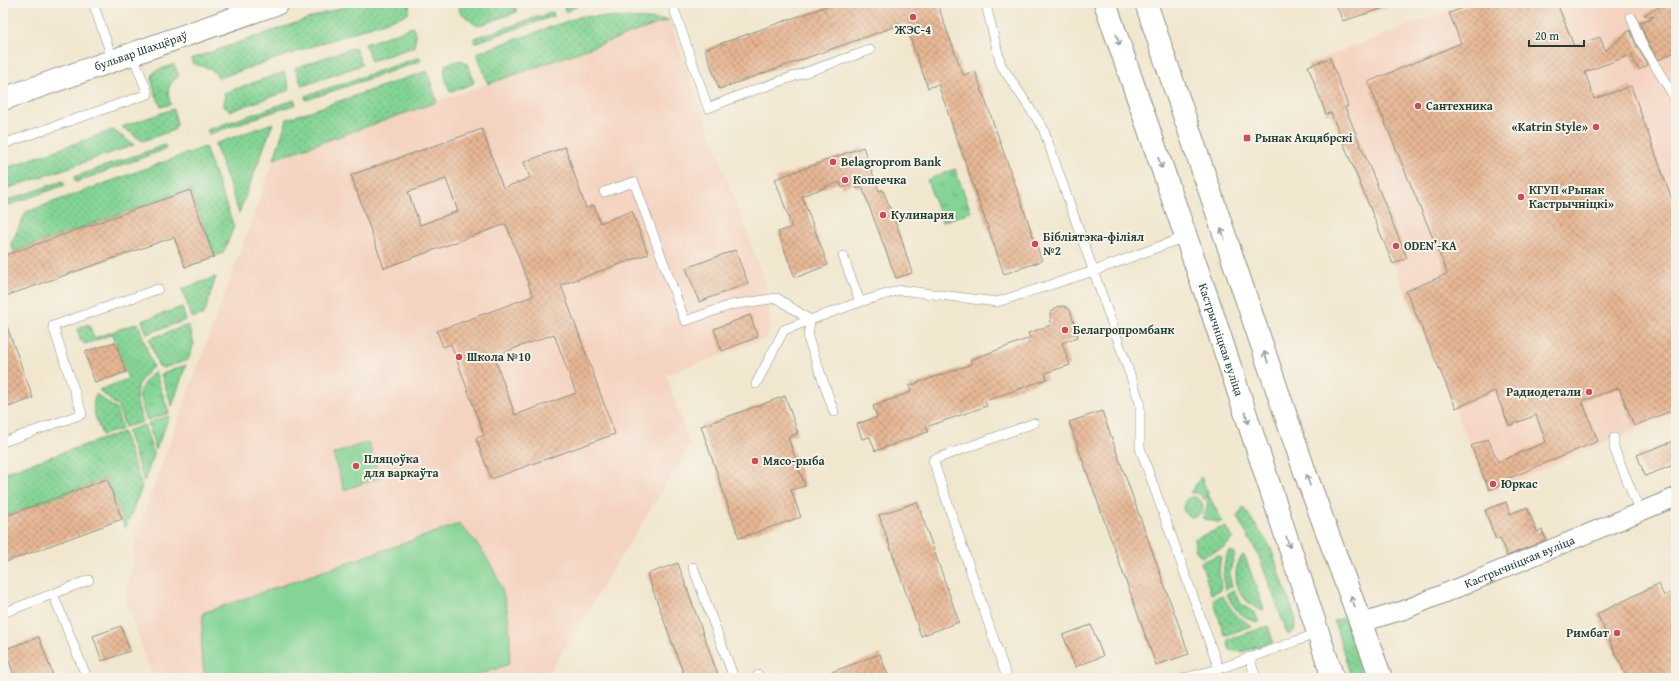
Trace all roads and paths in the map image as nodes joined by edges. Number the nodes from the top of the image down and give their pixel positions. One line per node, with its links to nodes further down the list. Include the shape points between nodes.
1 (93, 3): 9 (lane)
2 (278, 3): 9 (main road, бульвар Шахцёраў)
3 (672, 3): 8 (lane, via 708,108)
4 (1105, 3): 14 (main road, Кастрычніцкая вуліца, one-way to 14)
5 (1146, 3): 31 (main road, one-way to 5, via 1306,475)
6 (987, 10): 16 (lane, via 1000,65 1043,128)
7 (1631, 17): 11 (lane, via 1642,44)
8 (870, 50)
9 (123, 56): 10 (main road, бульвар Шахцёраў); 12 (lane, via 148,94)
10 (3, 99)
11 (1676, 100)
12 (3, 144)
13 (604, 192): 19 (lane, via 634,182 684,322 731,305 777,298)
14 (1185, 237): 16 (lane); 32 (main road, Кастрычніцкая вуліца, one-way to 32)
15 (843, 256): 18 (lane)
16 (1094, 272): 18 (lane, via 997,302 900,290); 34 (lane, via 1140,403 1140,448)
17 (158, 289): 24 (lane, via 53,326 82,414)
18 (860, 302): 19 (lane)
19 (810, 320): 20 (lane, via 784,330); 21 (lane, via 808,338)
20 (756, 384)
21 (834, 412)
22 (1034, 423): 37 (lane, via 933,460)
23 (1614, 438): 26 (lane, via 1614,448)
24 (3, 442)
25 (1676, 497): 26 (street, Кастрычніцкая вуліца)
26 (1640, 512): 31 (street, Кастрычніцкая вуліца, via 1404,610)
27 (693, 566): 36 (lane)
28 (90, 580): 29 (lane)
29 (53, 594): 30 (lane); 35 (lane)
30 (3, 613)
31 (1361, 623): 41 (main road)
32 (1318, 633): 33 (lane); 40 (main road, Кастрычніцкая вуліца)
33 (1249, 657): 34 (lane); 39 (lane)
34 (1219, 668): 38 (lane)
35 (87, 678)
36 (734, 678)
37 (1007, 678)
38 (1184, 678)
39 (1256, 678)
40 (1333, 678)
41 (1381, 678)

